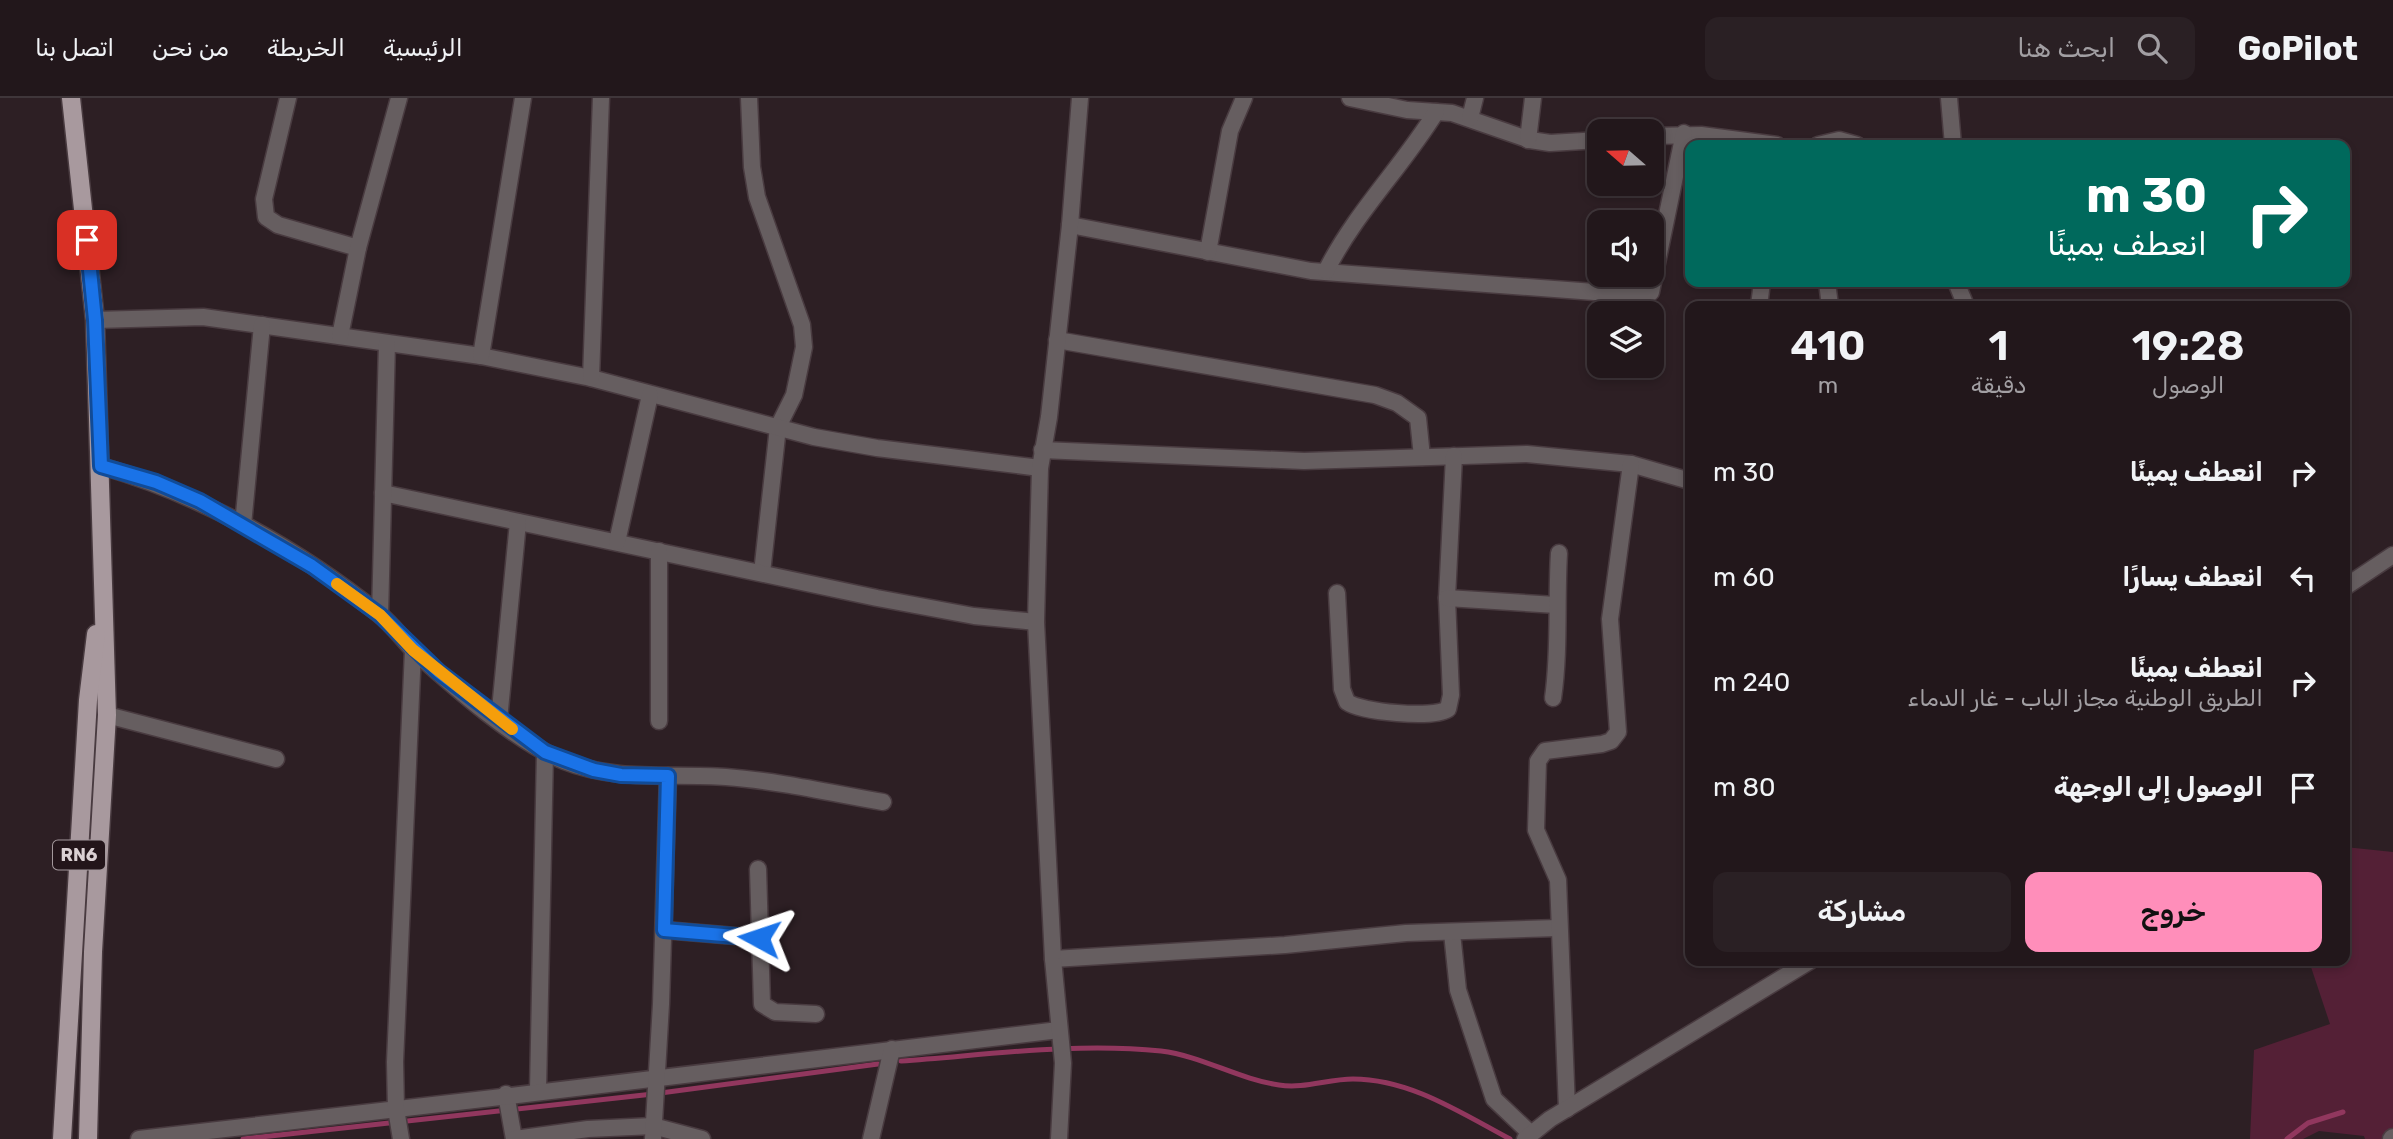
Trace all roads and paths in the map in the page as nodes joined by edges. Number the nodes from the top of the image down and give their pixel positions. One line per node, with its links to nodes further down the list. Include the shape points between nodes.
1 (71, 98): 26 (main road, RN6)
2 (288, 98): 23 (street, via 264,198 266,216 278,225)
3 (399, 98): 23 (street)
4 (523, 98): 31 (street)
5 (601, 98): 32 (street)
6 (750, 98): 34 (street, via 757,197 802,325 804,347 794,395)
7 (1080, 98): 22 (street)
8 (1244, 98): 24 (street, via 1230,131)
9 (1350, 98): 13 (street)
10 (1475, 98): 15 (street)
11 (1533, 98): 18 (street)
12 (1950, 98): 20 (street)
13 (1377, 101): 14 (street)
14 (1436, 112): 15 (street); 25 (street)
15 (1470, 118): 18 (street)
16 (1684, 133): 17 (street); 19 (street); 25 (street, via 1651,292 1608,293)
17 (1664, 135)
18 (1528, 140): 21 (street, via 1550,144)
19 (1738, 140)
20 (1953, 140)
21 (1587, 141)
22 (1070, 225): 24 (street); 29 (street)
23 (359, 248): 28 (street)
24 (1208, 252): 25 (street)
25 (1326, 271)
26 (95, 320): 27 (street, via 203,317); 39 (main road, RN6)
27 (262, 325): 28 (street); 44 (street)
28 (341, 336): 30 (street)
29 (1057, 340): 35 (street); 37 (street, via 1375,395 1418,418)
30 (387, 343): 31 (street); 42 (street)
31 (481, 356): 32 (street)
32 (591, 378): 33 (street)
33 (650, 395): 34 (street); 45 (street)
34 (778, 426): 40 (street, via 877,448); 50 (street)
35 (1042, 450): 37 (street, via 1304,461); 40 (street)
36 (1454, 456): 37 (street); 38 (street, via 1527,454); 53 (street)
37 (1422, 457)
38 (1631, 464): 41 (street); 67 (street, via 1610,619 1618,732 1602,744 1545,751 1538,761 1536,830 1555,868)
39 (101, 466): 44 (street, via 156,482); 49 (main road, RN6)
40 (1040, 468): 56 (street)
41 (1685, 480)
42 (383, 493): 43 (street); 55 (street)
43 (518, 522): 45 (street); 60 (street)
44 (243, 525): 55 (street, via 312,566)
45 (618, 542): 46 (street)
46 (659, 551): 50 (street); 61 (street)
47 (1559, 553): 54 (street)
48 (2393, 555): 51 (street)
49 (103, 572): 59 (main road, RN6); 83 (main road, RN6, via 88,700)
50 (762, 573): 56 (street, via 974,616)
51 (2350, 584)
52 (1338, 593): 53 (street, via 1342,689 1347,702 1366,709 1423,713 1443,712 1451,703)
53 (1447, 598): 54 (street)
54 (1556, 605): 58 (street, via 1558,658)
55 (380, 615): 57 (street)
56 (1036, 622): 71 (street)
57 (413, 650): 60 (street); 79 (street)
58 (1553, 698)
59 (107, 715): 63 (street); 84 (main road, RN6)
60 (499, 720): 62 (street)
61 (659, 720)
62 (545, 752): 64 (street, via 594,770); 77 (street)
63 (276, 759)
64 (668, 776): 65 (street, via 726,777); 68 (street)
65 (883, 802)
66 (758, 869): 70 (street)
67 (1558, 928): 69 (street); 80 (street)
68 (664, 930): 70 (street); 76 (street)
69 (1452, 933): 71 (street); 82 (street, via 1458,990 1494,1099)
70 (759, 938): 73 (street, via 764,1008)
71 (1053, 959): 74 (street)
72 (1802, 966): 80 (street)
73 (816, 1014)
74 (1059, 1030): 75 (street); 90 (street, via 1063,1100)
75 (892, 1049): 76 (street); 89 (street)
76 (657, 1078): 77 (street); 81 (street)
77 (538, 1090): 78 (street)
78 (506, 1094): 79 (street); 87 (street)
79 (396, 1109): 85 (street); 86 (street)
80 (1567, 1109): 82 (street)
81 (653, 1133): 87 (street, via 588,1129); 88 (street)
82 (1527, 1137)
83 (62, 1139)
84 (88, 1139)
85 (139, 1139)
86 (401, 1139)
87 (514, 1139)
88 (702, 1139)
89 (872, 1139)
90 (1059, 1139)

